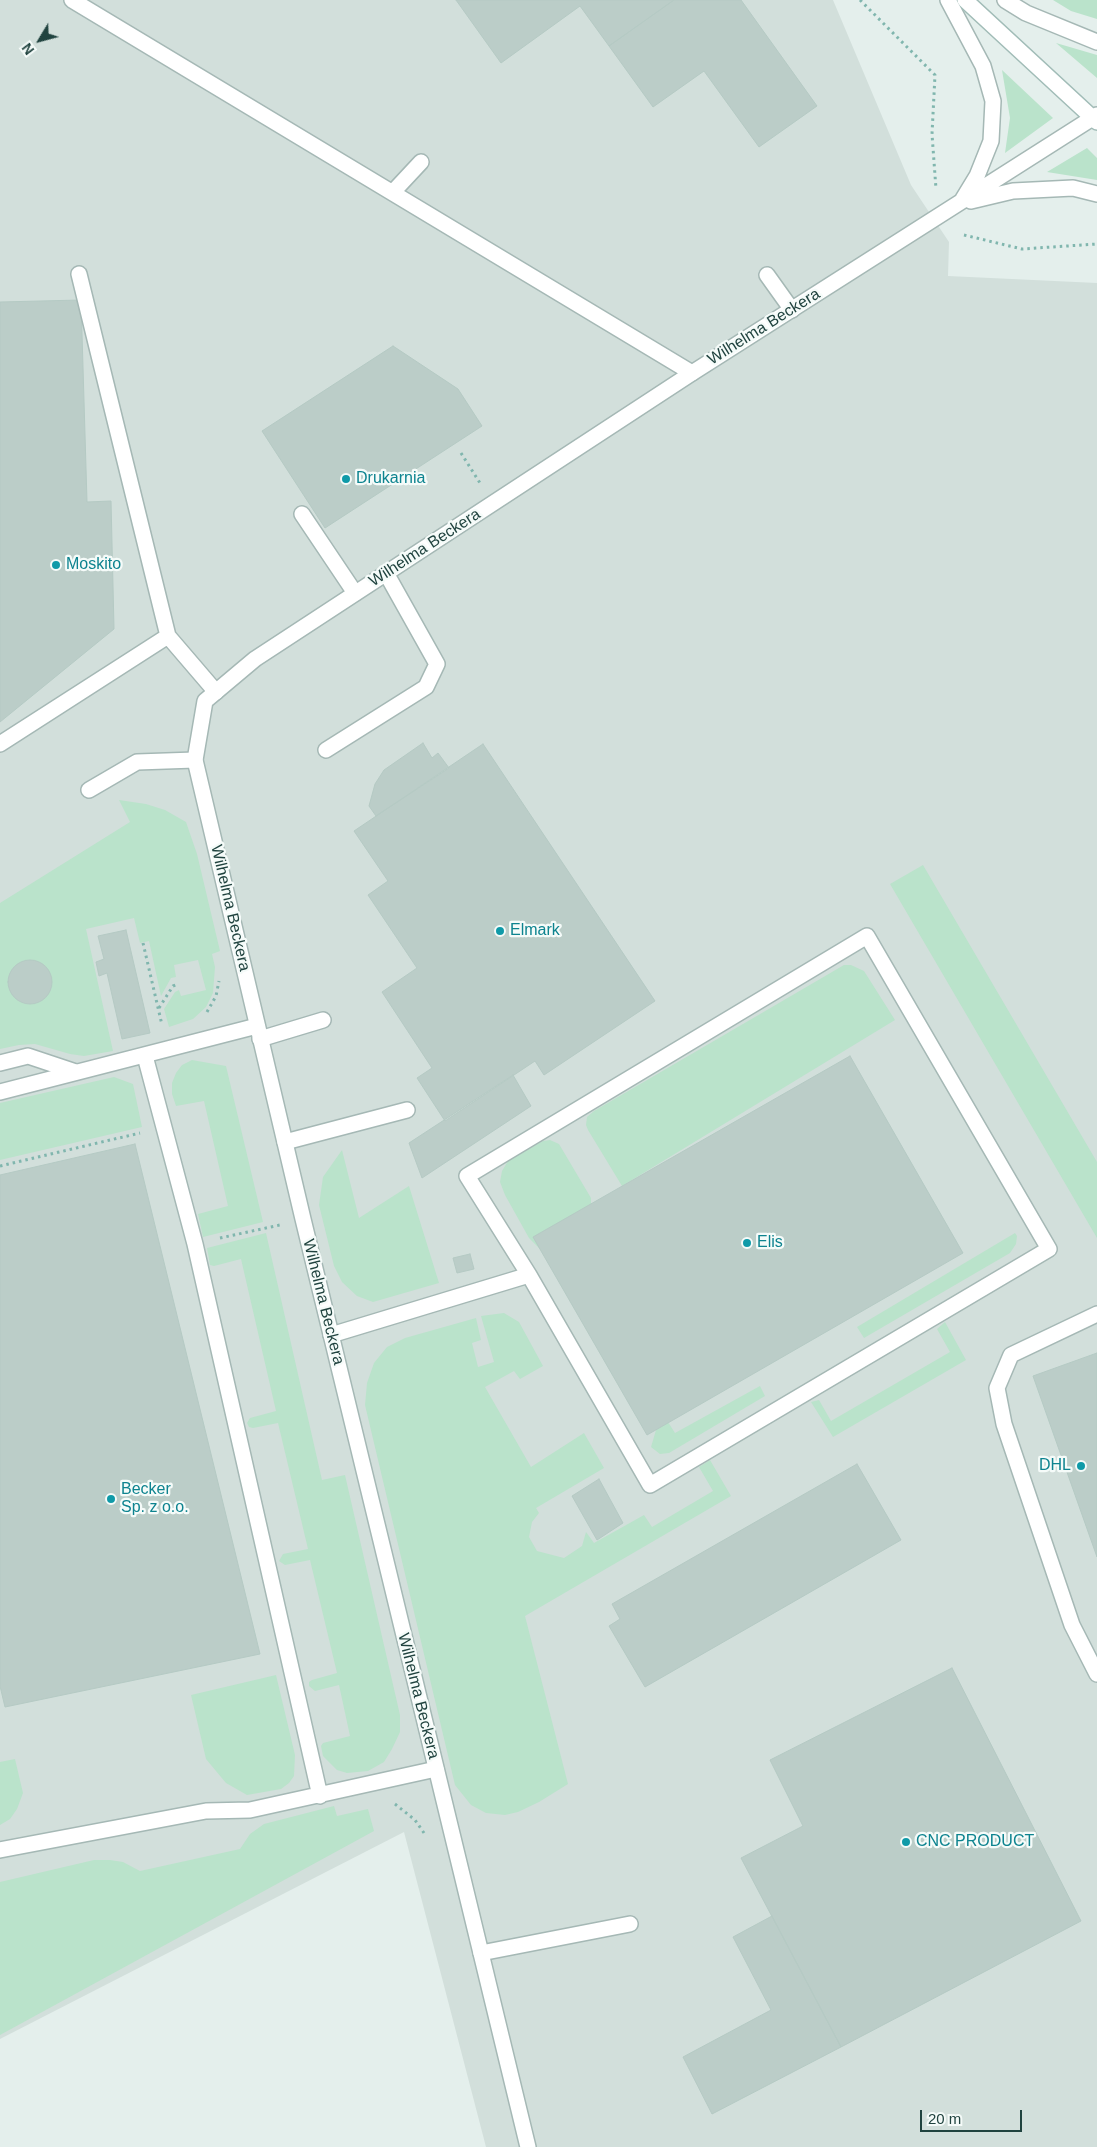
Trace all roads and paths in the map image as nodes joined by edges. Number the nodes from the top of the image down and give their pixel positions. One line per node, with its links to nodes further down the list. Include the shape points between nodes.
1 (72, 0): 9 (street)
2 (860, 0): 10 (path, via 934,75 932,134)
3 (948, 0): 12 (street, via 983,66 993,101 991,142 977,176)
4 (966, 0): 7 (street)
5 (1005, 0): 6 (street, via 1026,13)
6 (1097, 42)
7 (1096, 118): 12 (street, Wilhelma Beckera)
8 (421, 162): 9 (street)
9 (392, 192): 18 (street)
10 (936, 194)
11 (1097, 194): 12 (street, via 1074,188 1013,191)
12 (960, 204): 17 (street, Wilhelma Beckera)
13 (964, 235): 14 (path, via 1022,249)
14 (1097, 244)
15 (79, 274): 24 (street)
16 (767, 275): 17 (street)
17 (792, 310): 18 (street, Wilhelma Beckera)
18 (692, 373): 22 (street, Wilhelma Beckera)
19 (461, 453): 20 (path)
20 (482, 486)
21 (302, 514): 23 (street)
22 (386, 573): 23 (street, Wilhelma Beckera); 27 (street, via 437,664 426,687)
23 (355, 593): 25 (street, Wilhelma Beckera, via 255,659)
24 (168, 636): 25 (street); 26 (street)
25 (216, 692): 28 (street, Wilhelma Beckera, via 205,701)
26 (0, 744)
27 (326, 750)
28 (195, 760): 29 (street, via 137,762); 31 (street, Wilhelma Beckera)
29 (89, 790)
30 (143, 942): 33 (path)
31 (240, 952): 34 (path, via 218,959 219,985 213,1005); 36 (street, Wilhelma Beckera)
32 (178, 984): 33 (path, via 173,986)
33 (158, 1008): 37 (path)
34 (204, 1016)
35 (323, 1020): 36 (street)
36 (259, 1032): 37 (street); 44 (street, Wilhelma Beckera)
37 (168, 1050): 38 (street)
38 (145, 1056): 40 (street); 43 (street)
39 (0, 1063): 40 (street, via 28,1056)
40 (76, 1072): 41 (street)
41 (0, 1092)
42 (407, 1110): 44 (street)
43 (164, 1127): 45 (path); 51 (street, via 195,1244)
44 (285, 1142): 48 (street, Wilhelma Beckera)
45 (0, 1166)
46 (529, 1275): 46 (street, via 650,1484 1049,1249 866,936 467,1176); 48 (street)
47 (1097, 1314): 49 (street, via 1011,1355 997,1388 1004,1424 1072,1625)
48 (331, 1335): 50 (street, Wilhelma Beckera)
49 (1097, 1674)
50 (436, 1769): 51 (street); 53 (street, Wilhelma Beckera)
51 (320, 1796): 54 (street, via 250,1810 206,1811)
52 (388, 1803): 53 (path, via 410,1815 425,1839)
53 (452, 1834): 56 (street, Wilhelma Beckera)
54 (0, 1850)
55 (630, 1924): 56 (street)
56 (481, 1953): 57 (street, Wilhelma Beckera)
57 (528, 2147)

